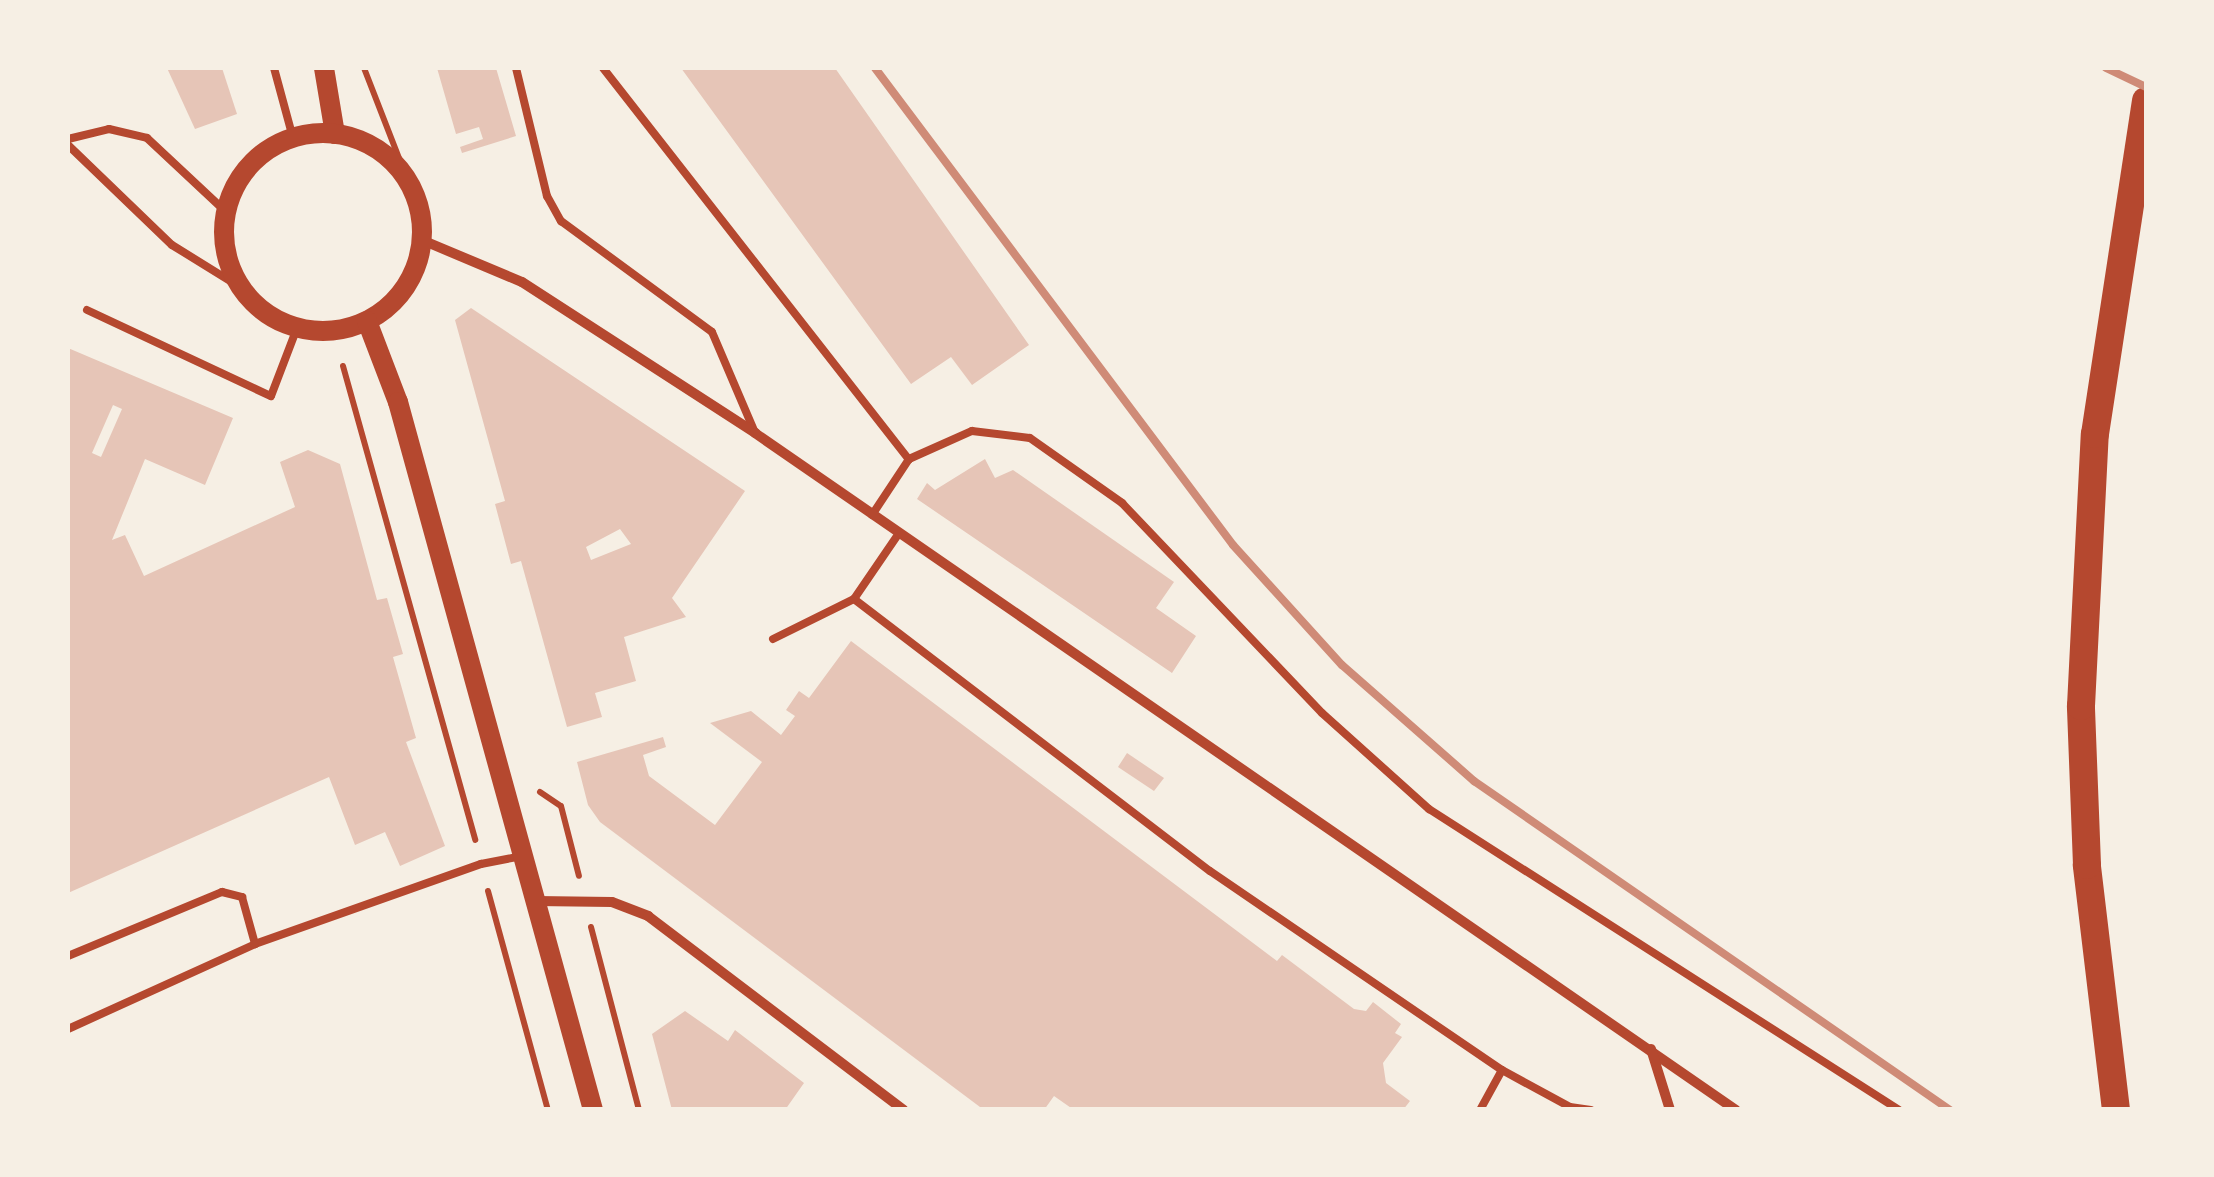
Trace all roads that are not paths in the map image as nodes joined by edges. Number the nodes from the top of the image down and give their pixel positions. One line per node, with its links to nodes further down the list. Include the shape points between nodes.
1 (274, 68): 7 (lane)
2 (324, 68): 6 (main road)
3 (516, 68): 15 (lane, via 547,196 561,221 712,332)
4 (603, 68): 16 (lane)
5 (2146, 101): 35 (highway, via 2095,434 2081,706 2087,865)
6 (335, 134): 7 (main road); 10 (main road, via 376,148 407,179 418,202)
7 (292, 138): 9 (main road, via 248,166)
8 (68, 142): 9 (lane, via 108,128 147,138); 11 (lane, via 172,245)
9 (226, 212): 11 (main road, via 225,251)
10 (422, 240): 13 (main road, via 406,288); 15 (street, via 522,282)
11 (240, 287): 14 (main road, via 265,313)
12 (88, 310): 14 (lane, via 271,396)
13 (368, 321): 14 (main road, via 333,331); 21 (main road, via 398,402)
14 (297, 328)
15 (755, 433): 17 (street)
16 (908, 459): 17 (lane); 34 (lane, via 972,431 1030,438 1122,503 1322,713 1429,809)
17 (872, 515): 18 (street)
18 (899, 533): 19 (lane); 26 (street)
19 (854, 599): 20 (lane); 27 (lane, via 1210,871)
20 (773, 639)
21 (522, 856): 22 (main road); 23 (lane, via 481,864)
22 (535, 901): 28 (main road); 29 (street, via 612,902 648,916)
23 (255, 944): 24 (lane, via 242,897 222,892); 25 (lane)
24 (68, 956)
25 (68, 1028)
26 (1651, 1049): 32 (street); 33 (street)
27 (1502, 1070): 30 (lane); 31 (lane, via 1570,1107)
28 (593, 1110)
29 (904, 1110)
30 (1480, 1110)
31 (1591, 1110)
32 (1670, 1110)
33 (1736, 1110)
34 (1899, 1110)
35 (2116, 1110)

